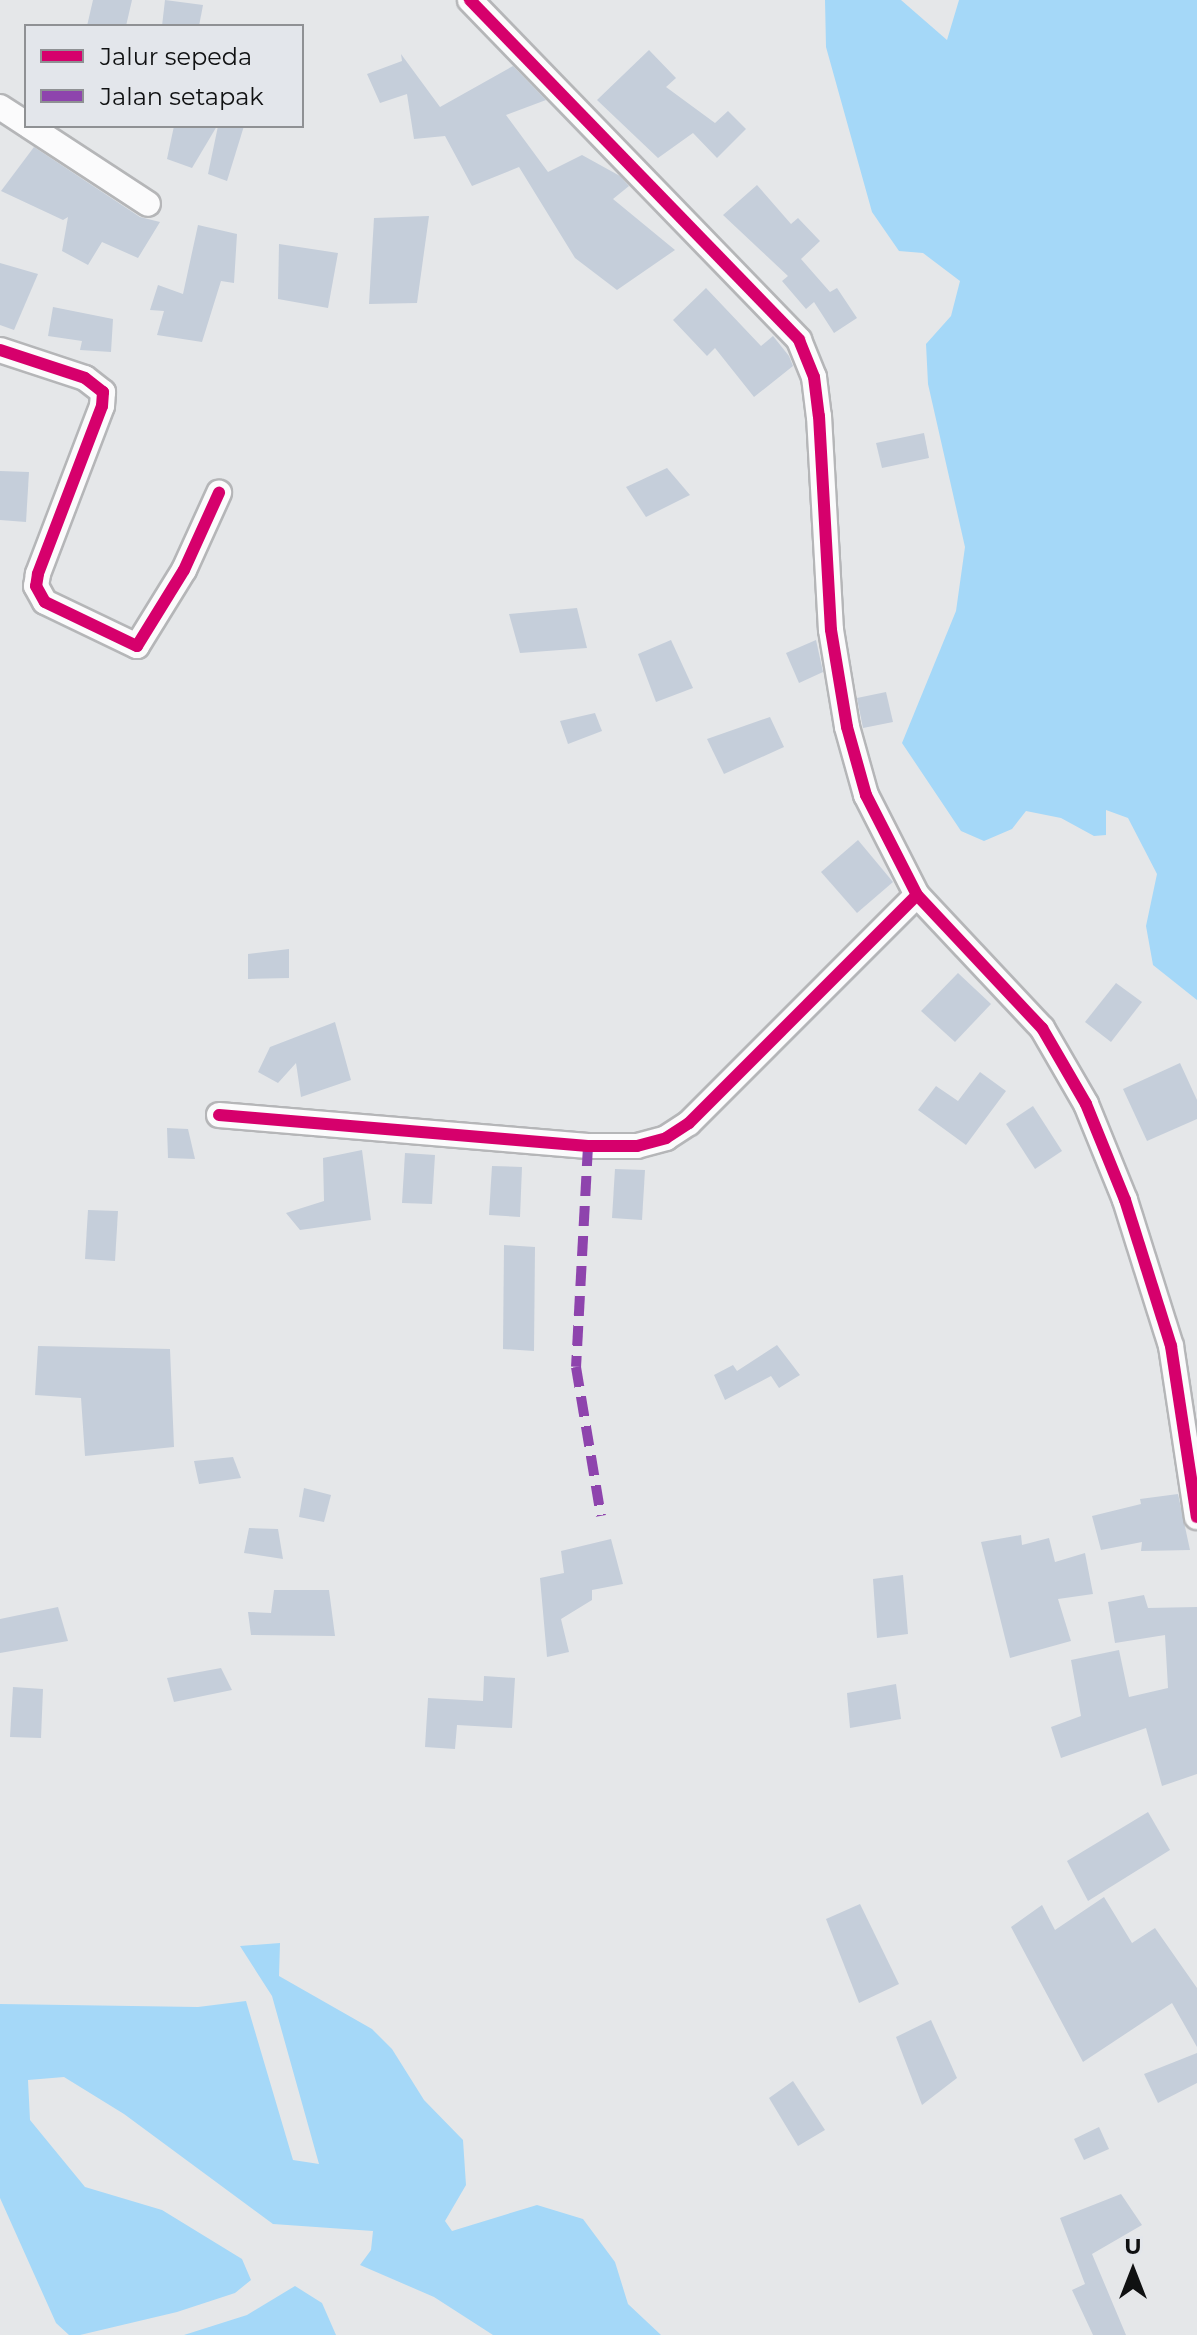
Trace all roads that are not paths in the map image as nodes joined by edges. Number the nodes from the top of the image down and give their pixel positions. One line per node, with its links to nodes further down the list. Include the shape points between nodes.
1 (470, 0): 8 (street, via 799,340 816,390 829,522 831,630 847,727 866,795)
2 (0, 107): 3 (street)
3 (24, 122)
4 (33, 128): 5 (street)
5 (148, 204)
6 (0, 350): 7 (street, via 85,378 103,392 38,574 36,586 45,602 137,646 184,570)
7 (219, 493)
8 (917, 895): 9 (street, via 689,1123 666,1138 637,1146 588,1146); 10 (street, via 1042,1028 1086,1104 1125,1200 1171,1346)
9 (219, 1115)
10 (1197, 1517)

